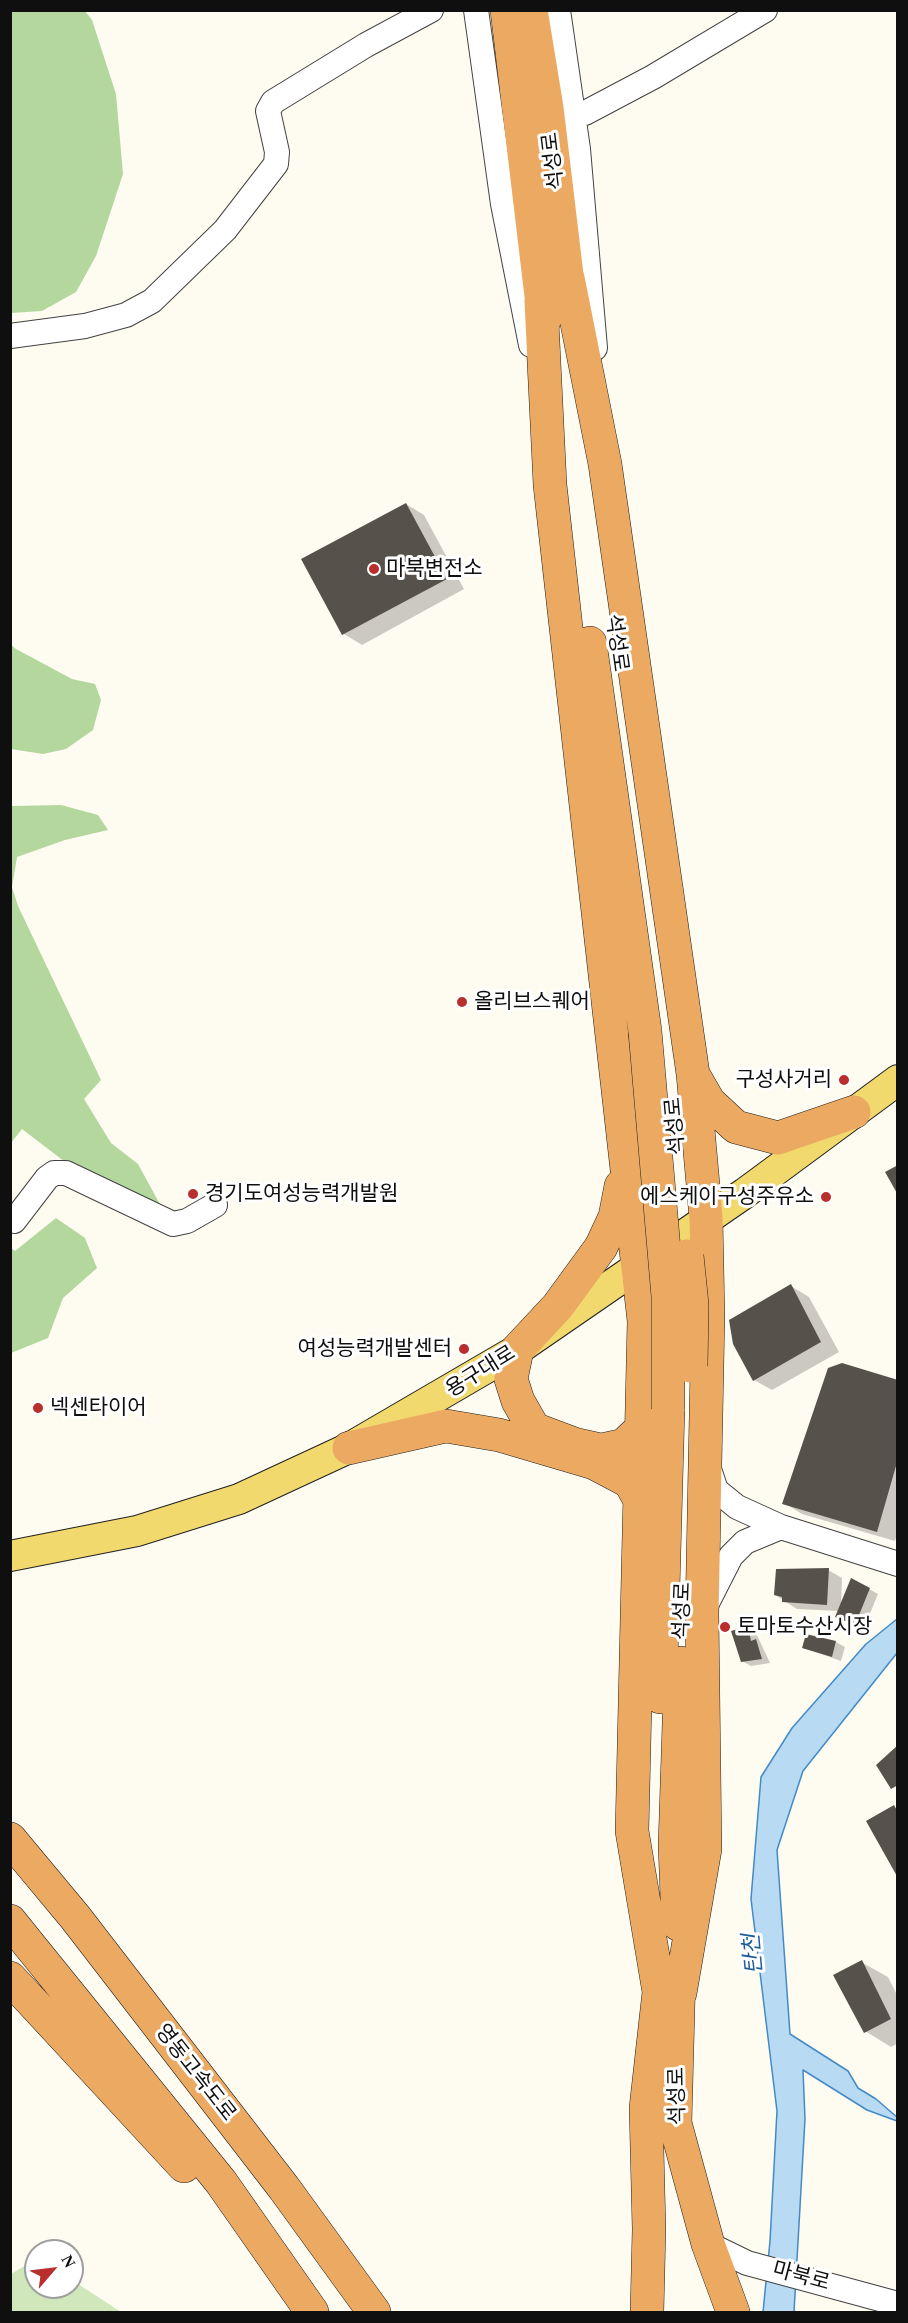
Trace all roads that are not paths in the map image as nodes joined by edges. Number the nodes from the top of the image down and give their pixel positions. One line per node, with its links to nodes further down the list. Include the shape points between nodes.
1 (431, 10): 10 (street, via 273,102 268,111 276,164 225,230 152,301 126,315 85,326)
2 (476, 10): 12 (street, via 503,204 535,366)
3 (507, 10): 9 (highway, 석성로)
4 (531, 10): 8 (highway, 석성로)
5 (558, 10): 11 (street, via 578,149)
6 (765, 10): 7 (street)
7 (585, 113)
8 (568, 278): 11 (highway); 13 (highway, 석성로)
9 (541, 301): 12 (highway); 13 (highway, 석성로)
10 (10, 336)
11 (605, 464): 15 (highway)
12 (550, 485): 14 (highway)
13 (656, 1030): 25 (highway, 석성로, bridge, via 668,1296)
14 (615, 1066): 15 (highway, via 638,1091 665,1099 680,1099); 18 (highway)
15 (693, 1074): 17 (highway, via 709,1102 736,1127 778,1138); 20 (highway)
16 (897, 1080): 17 (main road, 용구대로)
17 (854, 1112): 20 (main road, 용구대로)
18 (623, 1142): 22 (highway); 23 (highway, via 620,1194 615,1217 601,1247 558,1306)
19 (214, 1205): 21 (street, via 187,1221 173,1224 66,1173 54,1173)
20 (706, 1218): 22 (main road, 용구대로); 25 (highway, via 708,1316)
21 (14, 1221)
22 (636, 1268): 23 (main road, 용구대로); 24 (highway, via 644,1322)
23 (517, 1350): 26 (highway, via 512,1379 518,1401 534,1429 601,1450 624,1444); 27 (main road, 용구대로)
24 (642, 1381): 25 (highway, via 657,1362 677,1353 688,1354 696,1359); 26 (highway)
25 (688, 1399): 28 (highway); 37 (highway, 석성로, via 656,1826)
26 (641, 1430): 29 (highway)
27 (349, 1448): 29 (highway, via 446,1426 499,1435 594,1463 630,1482); 31 (main road, 용구대로, via 228,1503 137,1531)
28 (705, 1456): 30 (street, via 716,1490 737,1507); 33 (highway)
29 (641, 1502): 37 (highway, via 632,1831)
30 (781, 1527): 32 (street); 33 (street, via 745,1542 731,1556)
31 (10, 1556)
32 (895, 1563)
33 (702, 1614): 37 (highway, via 705,1848)
34 (10, 1839): 41 (highway, 영동고속도로, via 284,2188)
35 (10, 1921): 40 (highway, via 221,2182)
36 (10, 1978): 40 (highway, via 187,2169)
37 (669, 1993): 38 (highway, 석성로, via 675,2123); 42 (highway, 석성로, via 646,2108)
38 (708, 2244): 39 (street, 마북로, via 747,2263); 43 (highway, 석성로)
39 (897, 2304)
40 (311, 2313)
41 (374, 2313)
42 (647, 2313)
43 (733, 2313)

